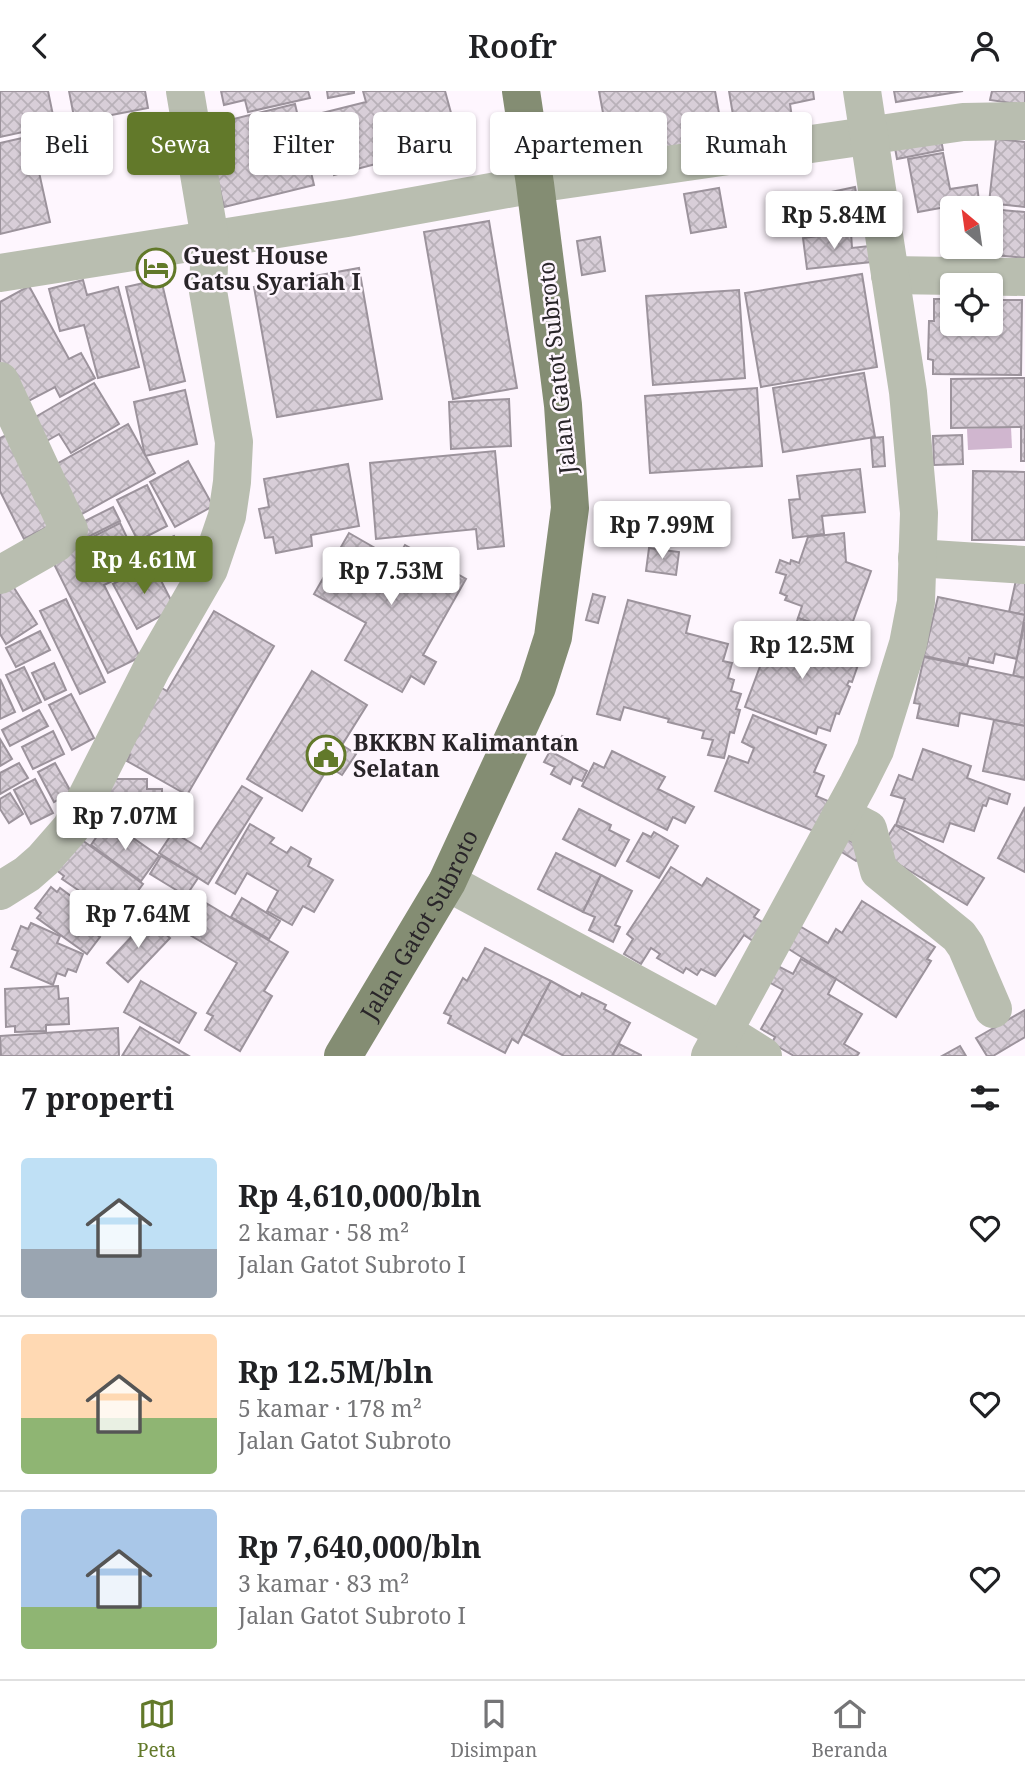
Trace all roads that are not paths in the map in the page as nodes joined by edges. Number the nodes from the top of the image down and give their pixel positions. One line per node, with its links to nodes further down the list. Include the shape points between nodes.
1 (186, 91): 7 (street)
2 (521, 91): 6 (main road, Jalan Gatot Subroto)
3 (862, 91): 5 (street)
4 (1025, 121): 5 (street, via 963,122)
5 (869, 136): 6 (street); 9 (street)
6 (535, 184): 7 (street); 16 (main road, Jalan Gatot Subroto, via 563,405 570,508 561,584 553,637 537,687)
7 (209, 239): 8 (street); 17 (street, via 208,291 234,442 227,516 209,569 71,828 43,860)
8 (0, 272)
9 (890, 275): 10 (street); 12 (street, via 908,392 919,513)
10 (1025, 277)
11 (0, 381): 14 (street, via 69,530 56,543)
12 (917, 558): 13 (street); 15 (street, via 916,602 908,644 875,750)
13 (1025, 565)
14 (0, 575)
15 (841, 815): 18 (street, via 869,829 878,871 967,946); 19 (street)
16 (447, 882): 19 (street); 20 (main road, Jalan Gatot Subroto)
17 (0, 891)
18 (993, 1009)
19 (716, 1044): 21 (street)
20 (342, 1056)
21 (763, 1056)

